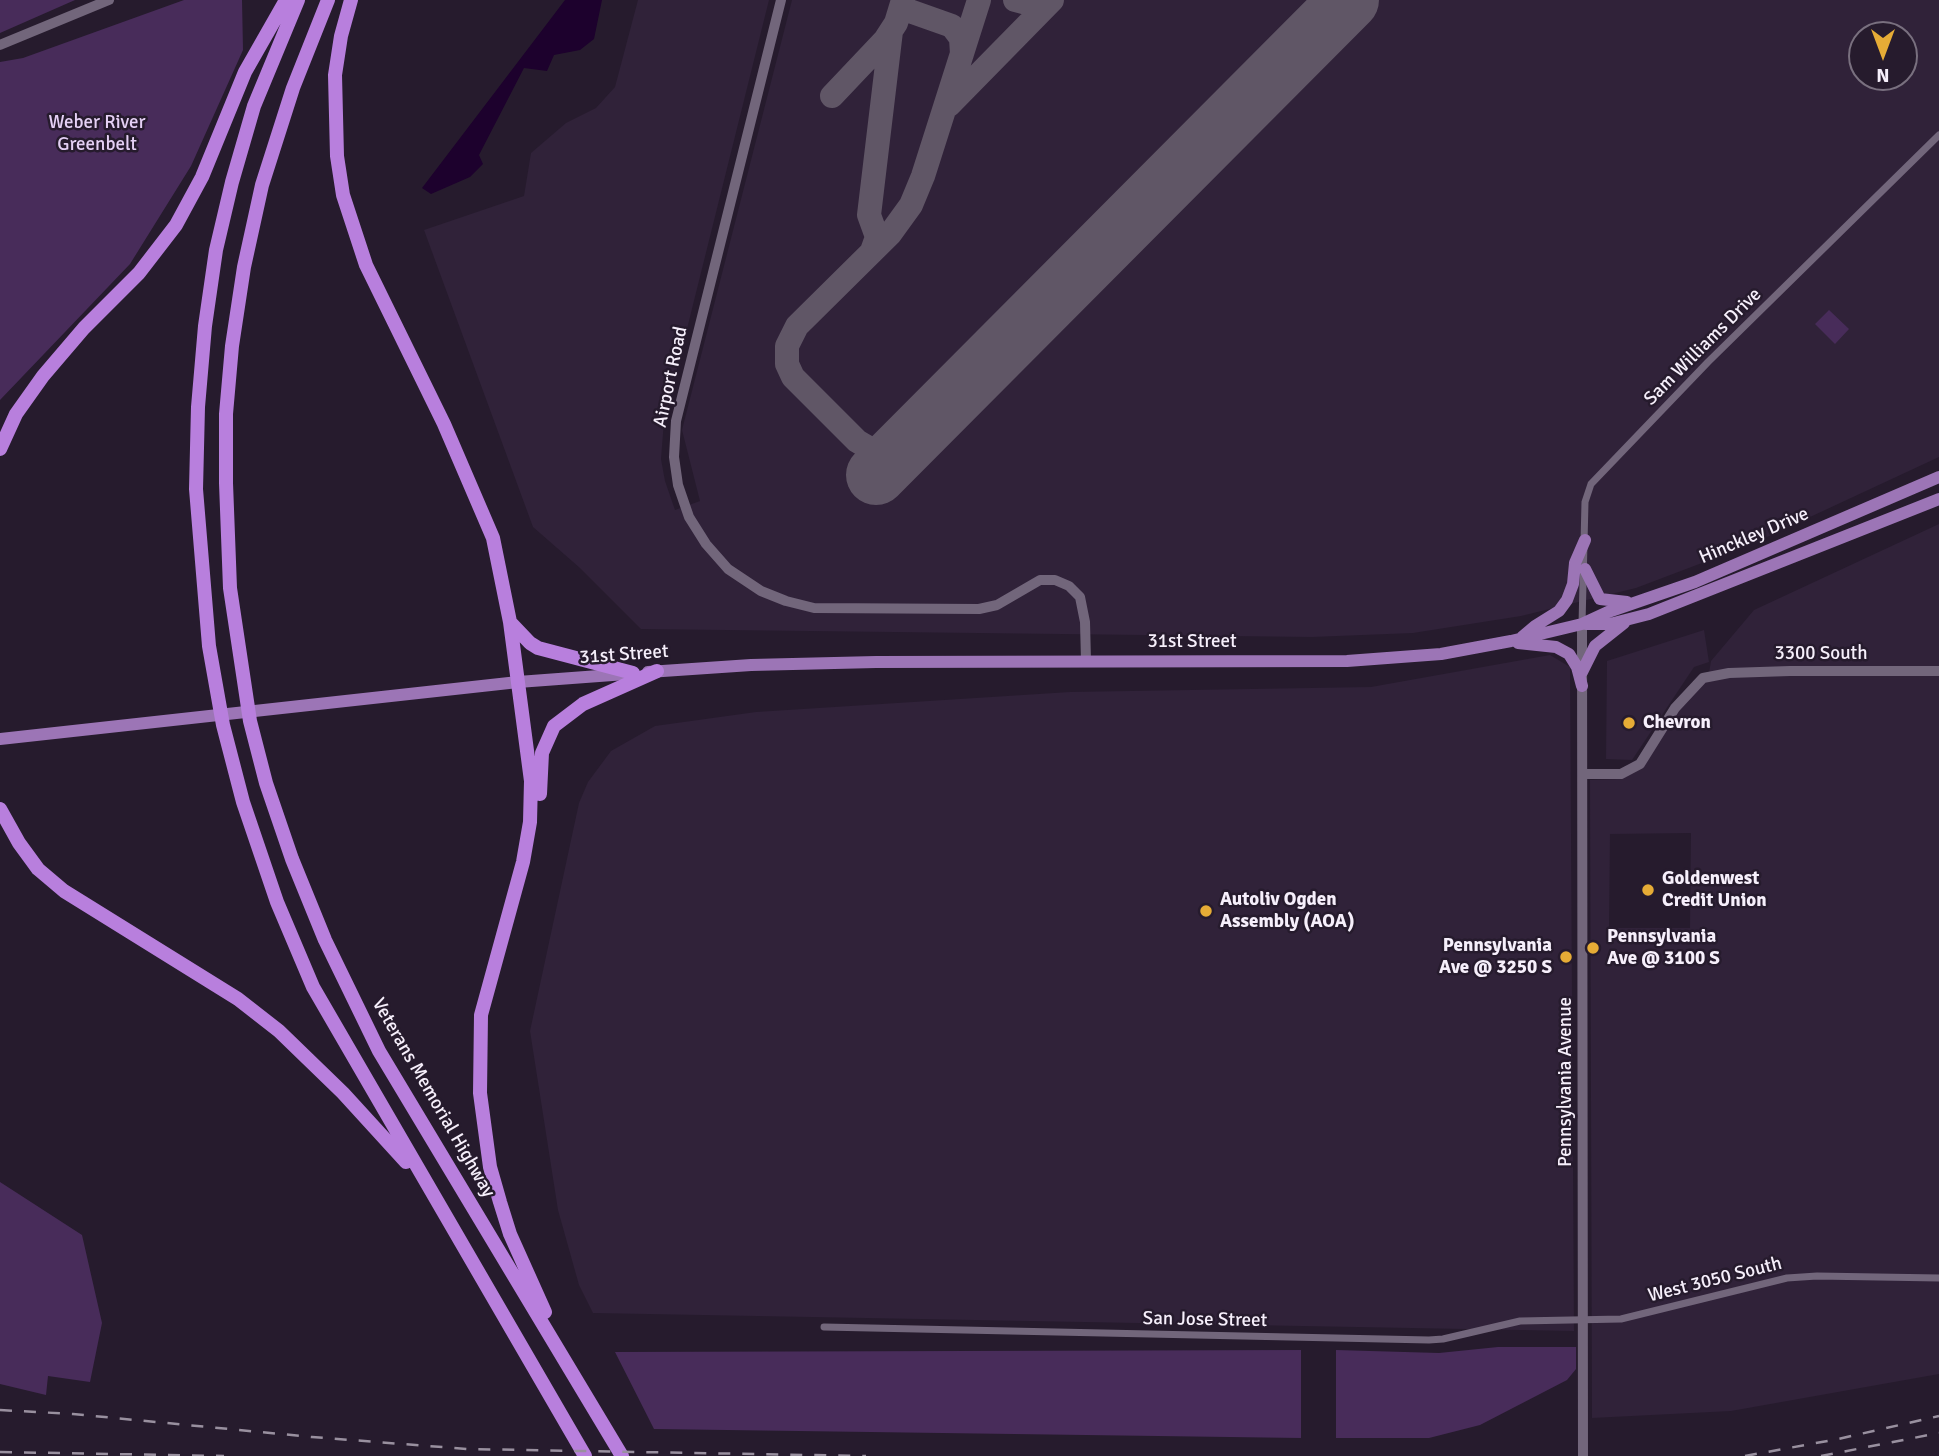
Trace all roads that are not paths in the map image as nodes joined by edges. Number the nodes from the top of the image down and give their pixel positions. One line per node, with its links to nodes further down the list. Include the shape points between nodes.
1 (109, 0): 7 (street)
2 (286, 0): 9 (highway, via 245,72 202,177 176,225 139,273 44,376 16,414)
3 (298, 0): 30 (highway, via 254,106 232,182 205,326 196,489 209,646 243,802 277,902 313,987)
4 (328, 0): 34 (highway, Veterans Memorial Highway, via 262,185 232,346 226,414 230,588 250,721 292,859 379,1051)
5 (351, 0): 16 (highway, via 335,75 343,195 366,265 494,538)
6 (781, 0): 19 (street, Airport Road, via 676,421 674,457 689,517 727,569 761,591 814,608 979,609 997,605 1040,580 1055,580 1080,597)
7 (0, 45)
8 (1939, 135): 12 (street, Sam Williams Drive, via 1591,484 1585,502)
9 (0, 449)
10 (1939, 477): 14 (main road, Hinckley Drive, via 1695,582)
11 (1939, 499): 15 (main road, Hinckley Drive)
12 (1585, 540): 13 (street, Sam Williams Drive); 18 (main road, via 1567,600 1559,611)
13 (1585, 569): 14 (main road, via 1600,599); 17 (street, Sam Williams Drive)
14 (1634, 602): 17 (main road, Hinckley Drive)
15 (1628, 620): 17 (main road, Hinckley Drive); 24 (main road, via 1595,646)
16 (510, 622): 23 (highway, via 538,648); 25 (highway)
17 (1582, 624): 18 (main road, Hinckley Drive); 24 (street, Pennsylvania Avenue)
18 (1515, 640): 20 (main road, Hinckley Drive, via 1393,659); 24 (main road, via 1556,647 1569,654)
19 (1086, 661): 20 (main road, 31st Street); 21 (main road, 31st Street, via 876,662)
20 (1253, 661)
21 (657, 671): 23 (main road, 31st Street); 29 (highway, via 583,704 554,726 542,753 534,840)
22 (1939, 671): 27 (street, 3300 South, via 1790,671 1703,678 1675,708 1640,764 1621,774)
23 (634, 673): 25 (main road, 31st Street)
24 (1582, 679): 27 (street, Pennsylvania Avenue)
25 (518, 682): 26 (main road, 31st Street); 29 (highway, via 531,781)
26 (0, 739)
27 (1584, 774): 32 (street, Pennsylvania Avenue)
28 (0, 808): 30 (highway, via 19,843 55,884 239,999 279,1031 344,1093)
29 (523, 862): 34 (highway, via 481,1015 480,1093 490,1167 510,1234)
30 (426, 1183): 36 (highway)
31 (1939, 1278): 32 (street, West 3050 South, via 1787,1278 1621,1319)
32 (1584, 1321): 33 (street, San Jose Street, via 1520,1321 1429,1340); 35 (street, Pennsylvania Avenue)
33 (824, 1327)
34 (571, 1370): 37 (highway, Veterans Memorial Highway)
35 (1583, 1451)
36 (585, 1456)
37 (622, 1456)

